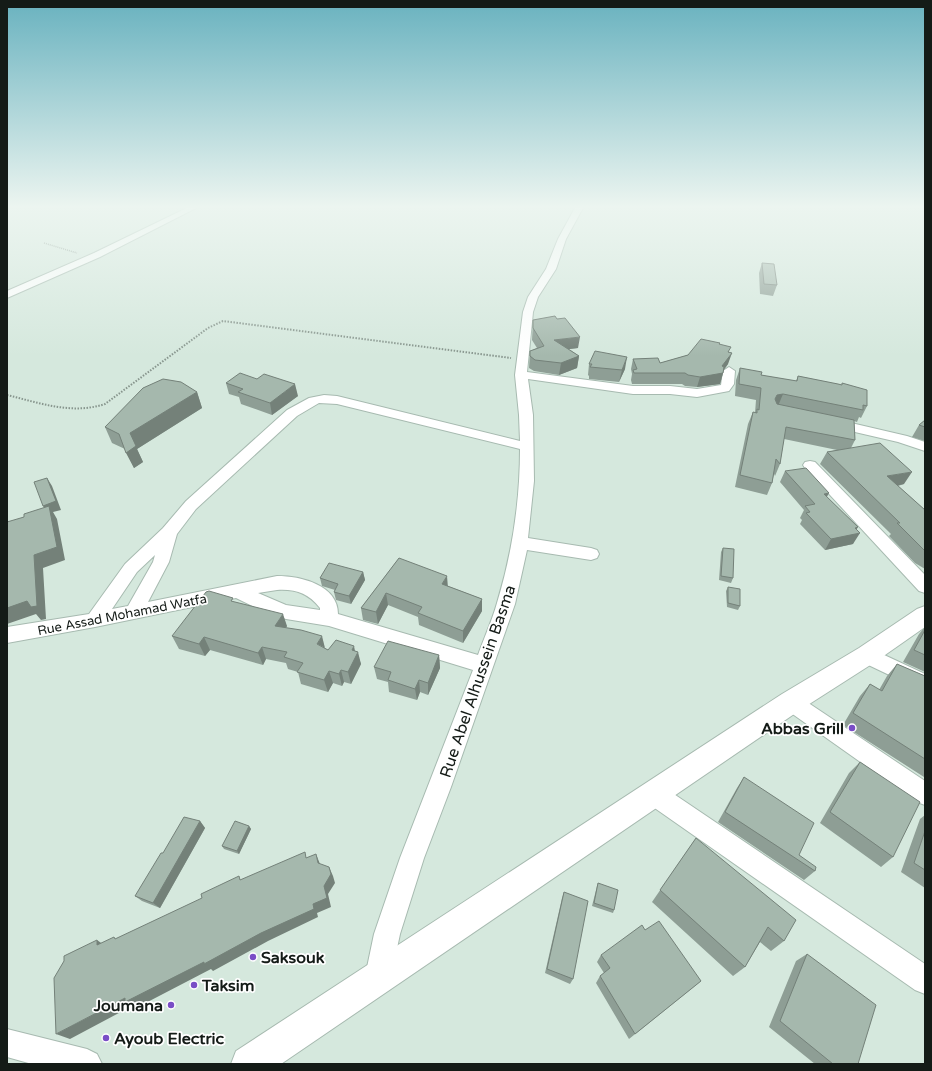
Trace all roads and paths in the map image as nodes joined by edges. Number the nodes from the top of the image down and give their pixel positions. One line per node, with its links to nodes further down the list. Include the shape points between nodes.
1 (84, 256): 4 (path)
2 (94, 256): 4 (street)
3 (556, 256): 6 (street, Rue Abel Alhussein Basma, via 551,269 530,303)
4 (90, 258): 5 (street)
5 (7, 295)
6 (522, 367): 7 (street, via 633,390 697,393 725,388 728,384); 8 (path, via 450,352 223,321 208,328 105,404 94,409 72,409); 10 (street, Rue Abel Alhussein Basma)
7 (728, 371)
8 (7, 394)
9 (822, 421): 11 (street, via 902,439)
10 (526, 447): 13 (street, via 337,400 317,399 292,413 214,483 191,505); 14 (street, Rue Abel Alhussein Basma, via 527,481)
11 (925, 447)
12 (810, 465): 16 (street)
13 (169, 532): 18 (street, via 161,562); 21 (street, via 131,568)
14 (520, 543): 15 (street); 24 (street, Rue Abel Alhussein Basma, via 506,604)
15 (591, 554)
16 (925, 586)
17 (237, 591): 18 (street, Rue Assad Mohamad Watfa); 20 (street, via 271,608); 20 (street, Rue Assad Mohamad Watfa, via 277,583 303,584 314,590 329,606)
18 (134, 612): 21 (street, Rue Assad Mohamad Watfa)
19 (925, 615): 23 (main road)
20 (329, 619): 24 (street)
21 (95, 620): 22 (street, Rue Assad Mohamad Watfa)
22 (7, 635)
23 (867, 655): 25 (street); 26 (main road)
24 (484, 665): 29 (street, Rue Abel Alhussein Basma, via 412,858 387,934)
25 (925, 683)
26 (791, 702): 27 (main road); 28 (street)
27 (654, 794): 29 (main road); 30 (street)
28 (925, 794)
29 (378, 978): 33 (main road)
30 (925, 980)
31 (7, 1043): 32 (street)
32 (87, 1064)
33 (249, 1064)

